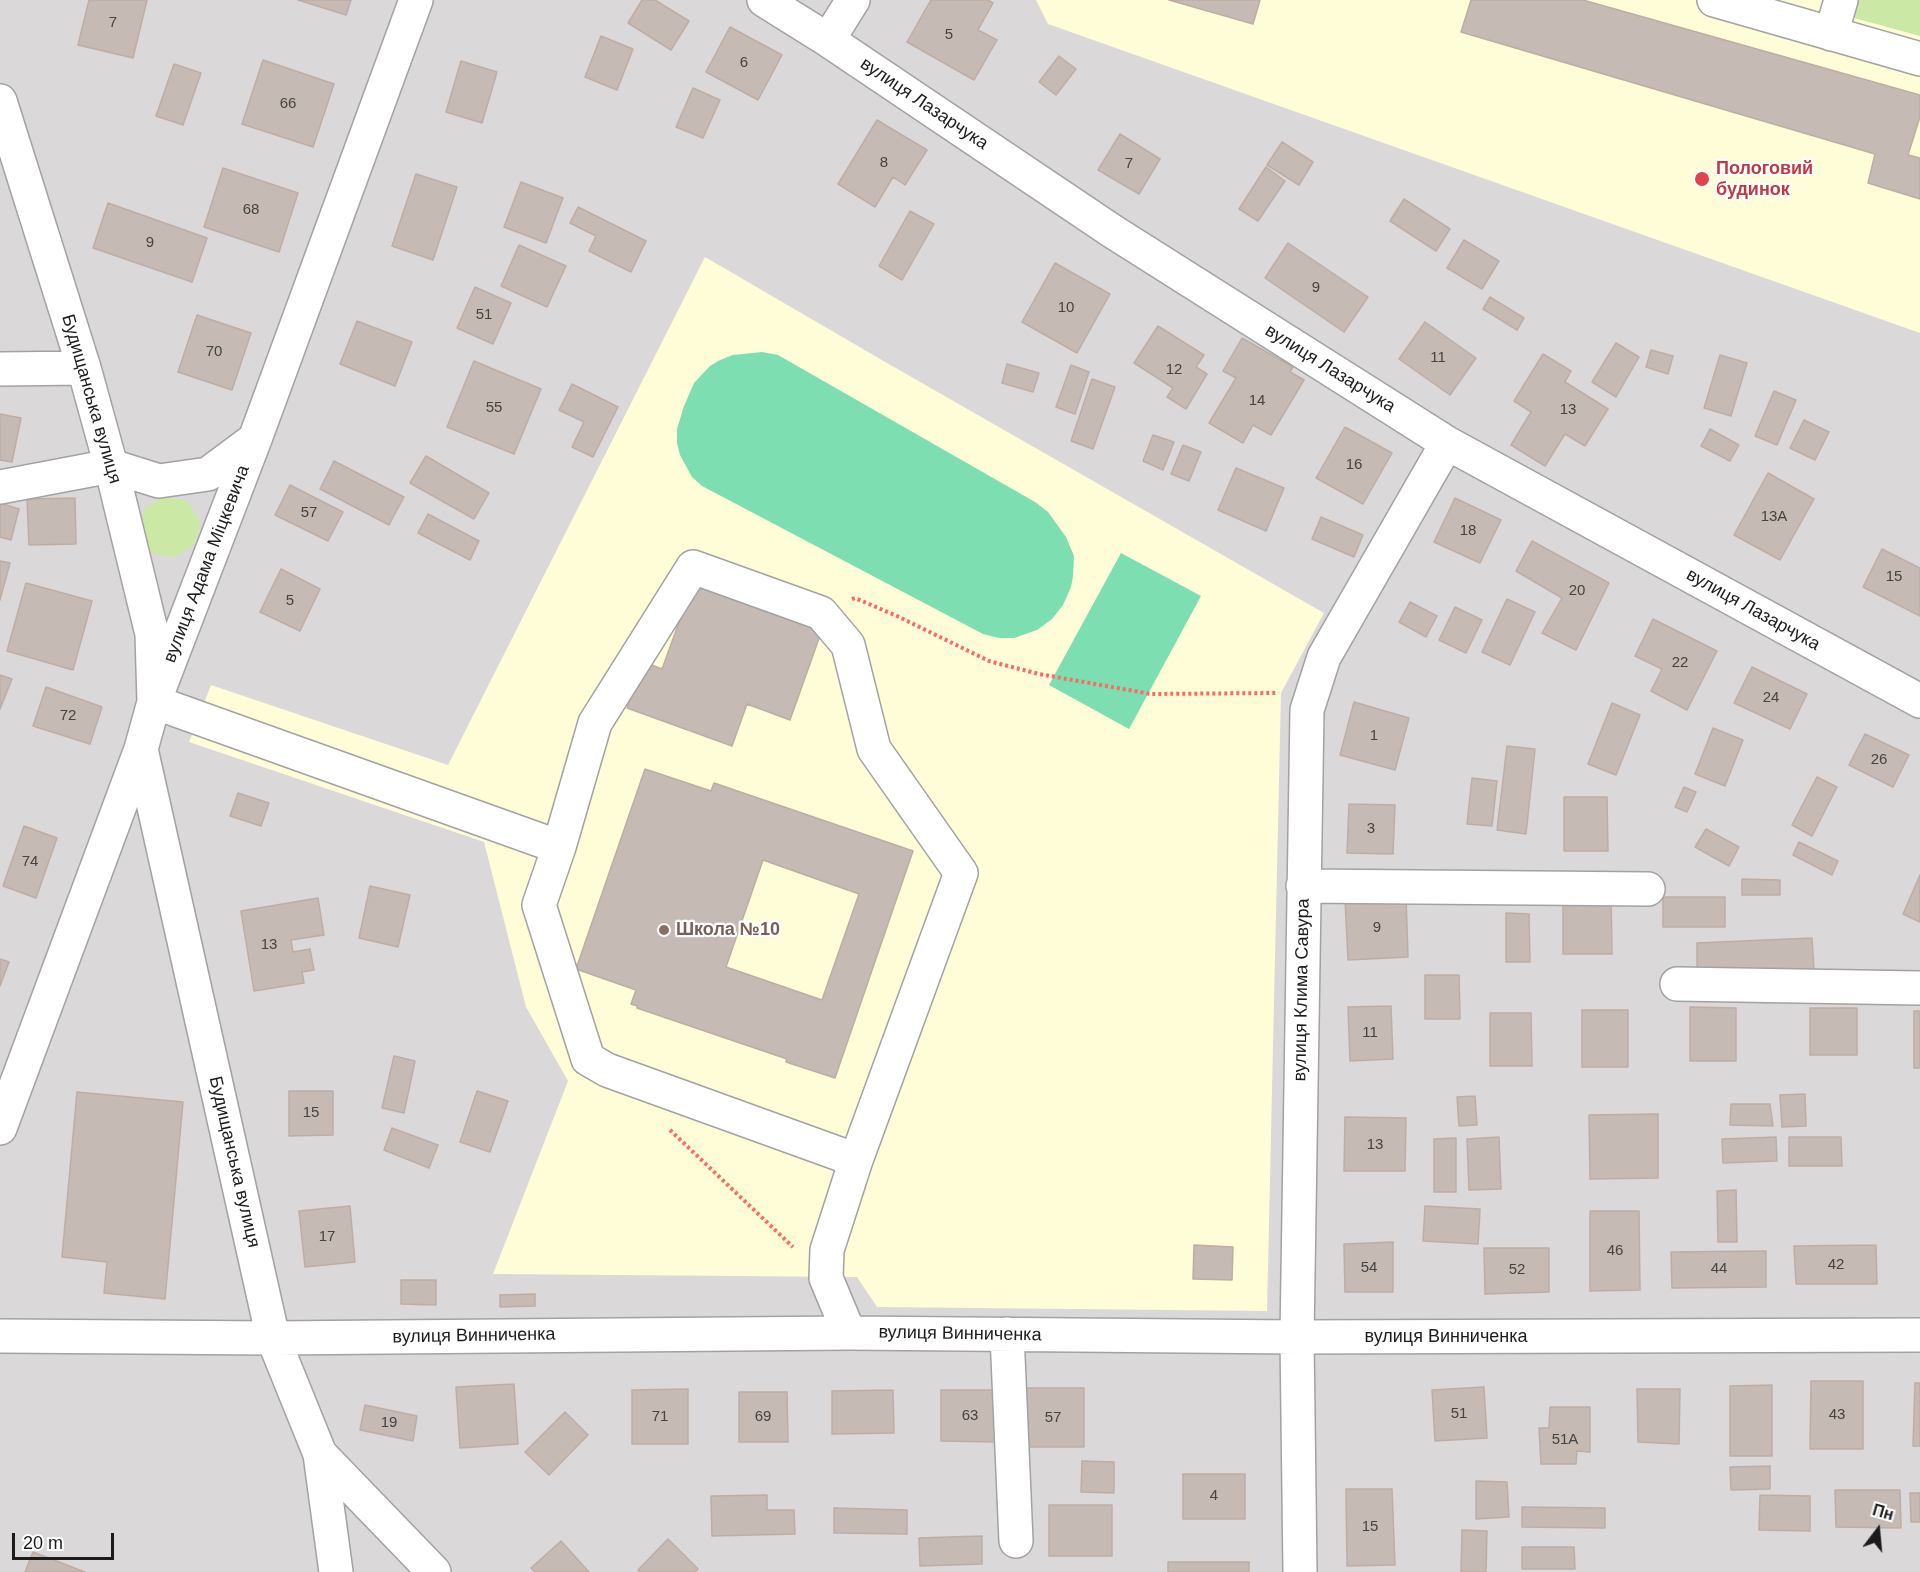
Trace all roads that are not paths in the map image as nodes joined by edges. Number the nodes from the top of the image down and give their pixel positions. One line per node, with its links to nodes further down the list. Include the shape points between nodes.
1 (416, 0): 12 (street, вулиця Адама Міцкевича)
2 (764, 0): 7 (street, вулиця Лазарчука)
3 (853, 0): 7 (street)
4 (1714, 0): 6 (street)
5 (1841, 0): 6 (street)
6 (1831, 34): 8 (street)
7 (828, 39): 13 (street, вулиця Лазарчука, via 1112,231)
8 (1920, 59)
9 (0, 101): 10 (street, Будищанська вулиця)
10 (84, 368): 11 (street); 14 (street, Будищанська вулиця)
11 (0, 369)
12 (255, 440): 14 (street, via 208,474 159,481); 17 (street, вулиця Адама Міцкевича)
13 (1447, 443): 16 (street, вулиця Лазарчука); 20 (street, вулиця Клима Савура, via 1324,657 1307,710)
14 (111, 466): 15 (street); 17 (street, Будищанська вулиця, via 152,634)
15 (0, 487)
16 (1920, 701)
17 (154, 702): 18 (street, вулиця Адама Міцкевича); 19 (street)
18 (141, 749): 24 (street, вулиця Адама Міцкевича); 31 (street, Будищанська вулиця)
19 (559, 847): 25 (street, via 539,905 588,1059 607,1070); 25 (street, via 595,723 693,567 821,613 848,645 874,749 961,873)
20 (1303, 886): 21 (street); 30 (street, вулиця Клима Савура)
21 (1648, 889)
22 (1677, 984): 23 (street)
23 (1920, 988)
24 (0, 1128)
25 (856, 1160): 26 (street, via 827,1250 826,1278)
26 (849, 1333): 27 (street, вулиця Винниченка); 31 (street, вулиця Винниченка)
27 (1007, 1334): 30 (street, вулиця Винниченка); 33 (street)
28 (1920, 1335): 30 (street, вулиця Винниченка)
29 (0, 1336): 31 (street, вулиця Винниченка)
30 (1297, 1337): 36 (street, вулиця Клима Савура)
31 (273, 1338): 32 (street, Будищанська вулиця)
32 (320, 1454): 34 (street, Будищанська вулиця); 35 (street)
33 (1017, 1540)
34 (336, 1572)
35 (434, 1572)
36 (1300, 1572)

